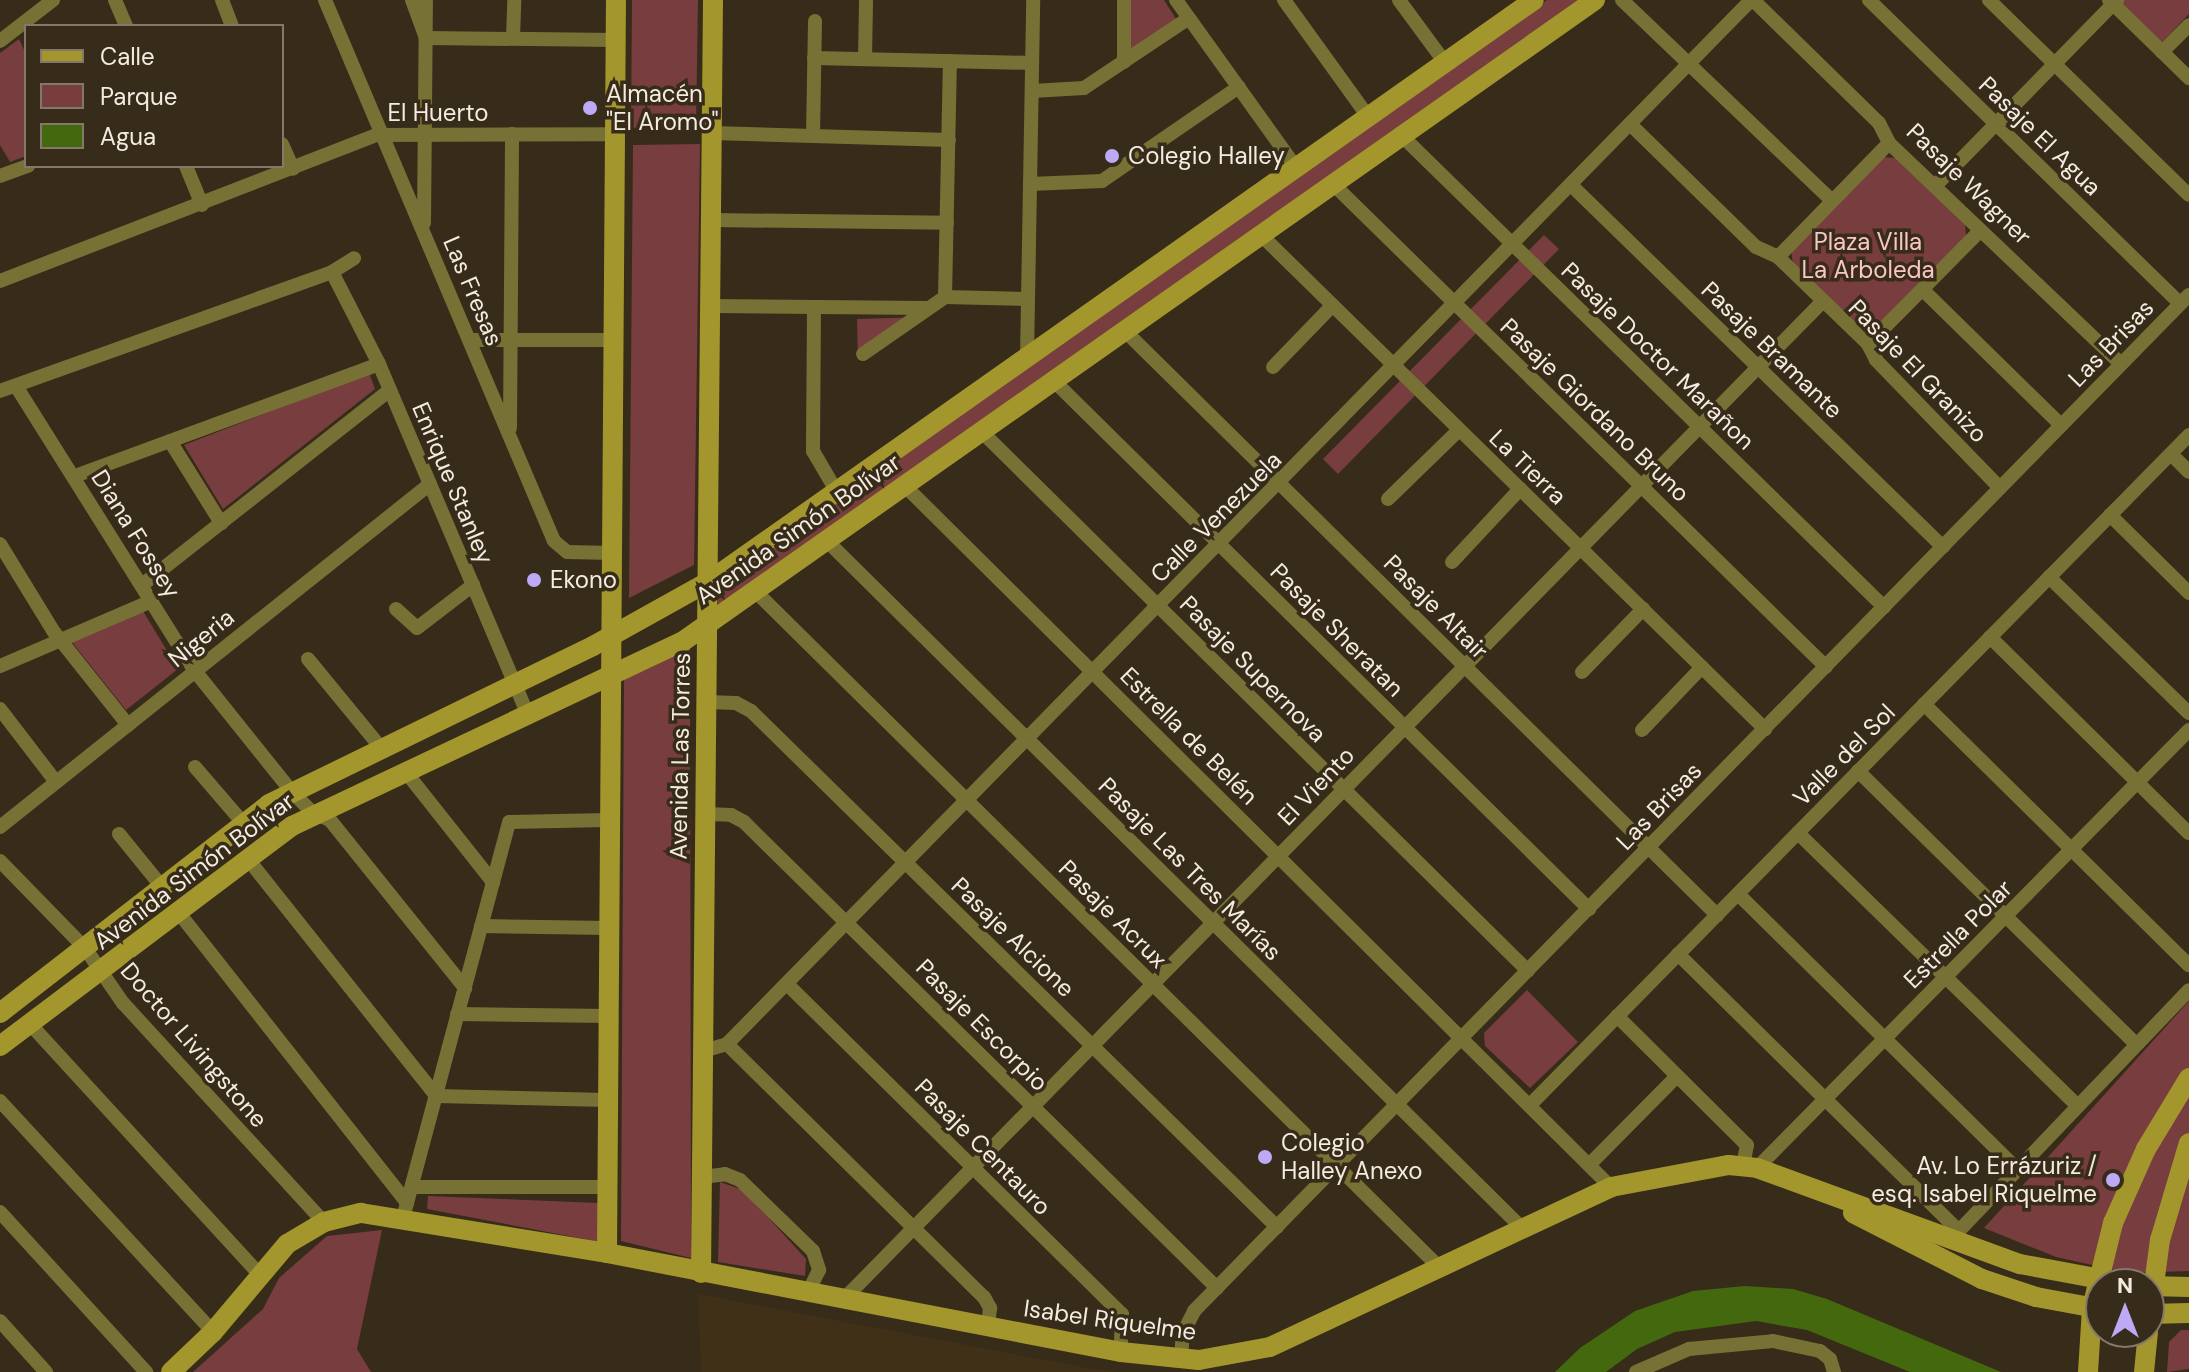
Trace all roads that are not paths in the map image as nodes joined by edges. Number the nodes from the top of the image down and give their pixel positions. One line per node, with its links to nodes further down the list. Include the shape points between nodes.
1 (53, 0): 25 (street)
2 (115, 0): 26 (street)
3 (222, 0): 27 (street)
4 (325, 0): 50 (street, Las Fresas)
5 (412, 0): 30 (street)
6 (426, 0): 30 (street)
7 (514, 0): 31 (street)
8 (616, 0): 32 (street)
9 (713, 0): 49 (street, Avenida Las Torres)
10 (866, 0): 36 (street)
11 (1033, 0): 39 (street)
12 (1124, 0): 38 (street)
13 (1176, 0): 23 (street)
14 (1284, 0): 46 (street)
15 (1399, 0): 41 (street)
16 (1534, 0): 41 (street, Avenida Simón Bolívar)
17 (1595, 0): 55 (street, Avenida Simón Bolívar)
18 (1622, 0): 40 (street)
19 (1752, 0): 40 (street, Calle Venezuela); 57 (street, Pasaje Wagner, via 1883,127)
20 (1869, 0): 48 (street, Pasaje El Agua)
21 (1989, 0): 42 (street)
22 (2113, 1): 34 (street); 42 (street)
23 (1189, 18): 38 (street); 44 (street)
24 (815, 21): 35 (street)
25 (30, 24)
26 (125, 24)
27 (231, 24)
28 (2189, 25): 34 (street)
29 (24, 30): 33 (street)
30 (426, 38): 31 (street); 51 (street)
31 (513, 38): 32 (street)
32 (616, 40): 53 (street)
33 (0, 41)
34 (2162, 52): 43 (street)
35 (814, 58): 36 (street); 54 (street)
36 (865, 59): 37 (street)
37 (950, 61): 39 (street); 56 (street)
38 (1124, 62): 45 (street, via 1080,90)
39 (1032, 63): 45 (street)
40 (1690, 63): 47 (street, Calle Venezuela); 69 (street)
41 (1446, 64): 46 (street, Avenida Simón Bolívar)
42 (2054, 64): 48 (street); 68 (street)
43 (2189, 78)
44 (1239, 87): 62 (street); 64 (street, via 1102,181)
45 (1032, 91): 64 (street)
46 (1369, 118): 62 (street, Avenida Simón Bolívar)
47 (1630, 124): 66 (street, Calle Venezuela); 77 (street, Pasaje El Granizo, via 1756,247)
48 (1996, 124): 67 (street); 84 (street, Pasaje El Agua)
49 (712, 133): 54 (street); 71 (street, Avenida Las Torres)
50 (383, 134): 51 (street, El Huerto); 61 (street, El Huerto); 73 (street, Las Fresas)
51 (425, 134): 52 (street, El Huerto); 73 (street)
52 (512, 134): 53 (street, El Huerto); 94 (street)
53 (615, 134): 93 (street)
54 (813, 136): 56 (street)
55 (1402, 136): 65 (street, Avenida Simón Bolívar); 76 (street, Pasaje Doctor Marañon)
56 (949, 140): 72 (street)
57 (1889, 143): 67 (street, Pasaje Wagner); 69 (street)
58 (284, 149): 61 (street)
59 (24, 167): 63 (street)
60 (187, 168): 70 (street)
61 (293, 169): 70 (street, El Huerto)
62 (1297, 169): 97 (street, Avenida Simón Bolívar)
63 (2, 172)
64 (1030, 184): 83 (street)
65 (1333, 184): 75 (street, Avenida Simón Bolívar); 86 (street, Pasaje Giordano Bruno)
66 (1571, 185): 76 (street, Calle Venezuela); 102 (street, Pasaje Bramante)
67 (1936, 185): 74 (street, Pasaje Wagner)
68 (2189, 195)
69 (1830, 199): 77 (street)
70 (202, 205): 80 (street, El Huerto)
71 (712, 220): 72 (street); 87 (street, Avenida Las Torres)
72 (947, 223): 82 (street)
73 (424, 231): 92 (street, Las Fresas)
74 (1980, 231): 81 (street); 99 (street, Pasaje Wagner, via 1997,241)
75 (1261, 235): 88 (street, La Tierra); 91 (street, Avenida Simón Bolívar)
76 (1513, 245): 86 (street, Calle Venezuela); 108 (street, Pasaje Doctor Marañon)
77 (1778, 257): 85 (street, Pasaje El Granizo)
78 (354, 258): 79 (street)
79 (332, 272): 98 (street, Enrique Stanley); 104 (street)
80 (0, 281)
81 (1924, 291): 95 (street); 107 (street)
82 (945, 297): 83 (street); 90 (street)
83 (1028, 299): 97 (street)
84 (2185, 299): 99 (street, Las Brisas)
85 (1821, 303): 95 (street, Pasaje El Granizo); 102 (street, El Viento)
86 (1455, 304): 101 (street, Calle Venezuela); 120 (street, Pasaje Giordano Bruno)
87 (711, 306): 89 (street); 136 (street, Avenida Las Torres)
88 (1332, 306): 100 (street); 101 (street, La Tierra)
89 (814, 307): 90 (street); 123 (street, via 813,451)
90 (928, 308): 96 (street)
91 (1125, 331): 103 (street, Avenida Simón Bolívar); 117 (street, Pasaje Altair)
92 (470, 340): 94 (street); 112 (street, Las Fresas)
93 (614, 340): 94 (street); 132 (street)
94 (511, 341): 112 (street)
95 (1868, 344): 121 (street, Pasaje El Granizo, via 1876,360)
96 (863, 354)
97 (1027, 357): 123 (street, Avenida Simón Bolívar)
98 (379, 364): 105 (street, Enrique Stanley); 113 (street)
99 (2121, 364): 107 (street, Las Brisas)
100 (1273, 367)
101 (1394, 367): 109 (street, La Tierra); 117 (street, Calle Venezuela)
102 (1758, 367): 108 (street, El Viento); 130 (street, Pasaje Bramante)
103 (1054, 381): 110 (street, Avenida Simón Bolívar); 129 (street, Pasaje Sheratan)
104 (16, 386): 106 (street); 116 (street, Diana Fossey)
105 (390, 390): 118 (street, Enrique Stanley); 126 (street)
106 (0, 391)
107 (2061, 425): 121 (street, Las Brisas)
108 (1699, 427): 120 (street, El Viento); 143 (street, Pasaje Doctor Marañon)
109 (1459, 430): 122 (street, La Tierra); 124 (street)
110 (982, 432): 119 (street, Avenida Simón Bolívar); 142 (street, Pasaje Supernova)
111 (2189, 435): 114 (street, Valle del Sol)
112 (510, 436): 132 (street, Las Fresas, via 556,546 567,552)
113 (170, 441): 116 (street); 126 (street)
114 (2171, 454): 115 (street); 125 (street, Valle del Sol)
115 (2189, 472)
116 (75, 476): 137 (street, Diana Fossey)
117 (1279, 483): 129 (street, Calle Venezuela); 152 (street, Pasaje Altair)
118 (430, 484): 138 (street, Enrique Stanley); 155 (street, Nigeria)
119 (905, 486): 127 (street, Avenida Simón Bolívar); 157 (street, Estrella de Belén)
120 (1641, 486): 131 (street, El Viento); 154 (street, Pasaje Giordano Bruno)
121 (2000, 488): 130 (street, Las Brisas)
122 (1520, 489): 131 (street, La Tierra); 134 (street)
123 (837, 492): 136 (street, Avenida Simón Bolívar)
124 (1388, 499)
125 (2110, 515): 135 (street, Valle del Sol); 140 (street)
126 (221, 523): 137 (street)
127 (827, 541): 139 (street, Avenida Simón Bolívar); 170 (street, Pasaje Las Tres Marías)
128 (0, 544): 133 (street)
129 (1219, 545): 142 (street, Calle Venezuela); 166 (street, Pasaje Sheratan)
130 (1943, 547): 143 (street, Las Brisas)
131 (1580, 548): 145 (street, La Tierra); 152 (street, El Viento)
132 (613, 553): 147 (street)
133 (5, 561): 149 (street)
134 (1452, 562)
135 (2049, 577): 148 (street, Valle del Sol); 163 (street)
136 (708, 582): 146 (street, Avenida Las Torres); 147 (street, Avenida Simón Bolívar)
137 (142, 585): 141 (street, Diana Fossey)
138 (473, 585): 144 (street, via 417,628); 159 (street, Enrique Stanley)
139 (755, 591): 146 (street, Avenida Simón Bolívar); 179 (street, Pasaje Acrux)
140 (2189, 593)
141 (152, 601): 149 (street); 155 (street, Diana Fossey)
142 (1158, 607): 157 (street, Calle Venezuela); 177 (street, Pasaje Supernova)
143 (1884, 607): 154 (street, Las Brisas)
144 (396, 609)
145 (1643, 609): 153 (street, La Tierra); 156 (street)
146 (707, 625): 158 (street, Avenida Simón Bolívar); 160 (street, Avenida Las Torres)
147 (612, 636): 158 (street); 159 (street, Avenida Simón Bolívar)
148 (1990, 637): 161 (street, Valle del Sol); 176 (street)
149 (62, 639): 151 (street); 165 (street)
150 (308, 659): 171 (street)
151 (0, 666)
152 (1465, 666): 166 (street, El Viento); 188 (street, Pasaje Altair)
153 (1702, 667): 167 (street, La Tierra); 168 (street)
154 (1826, 667): 167 (street, Las Brisas)
155 (195, 671): 165 (street, Nigeria); 178 (street, Diana Fossey)
156 (1582, 672)
157 (1093, 673): 170 (street, Calle Venezuela); 190 (street, Estrella de Belén)
158 (611, 679): 164 (street, Avenida Simón Bolívar); 182 (street)
159 (516, 685): 164 (street, Enrique Stanley); 171 (street, Avenida Simón Bolívar)
160 (707, 702): 181 (street, Avenida Las Torres); 193 (street, Pasaje Alcione, via 736,703 751,711)
161 (1924, 704): 174 (street, Valle del Sol); 189 (street)
162 (0, 709): 175 (street)
163 (2189, 713)
164 (528, 715): 173 (street, Avenida Simón Bolívar)
165 (128, 725): 175 (street, Nigeria)
166 (1404, 728): 177 (street, El Viento); 197 (street, Pasaje Sheratan)
167 (1765, 729): 188 (street, Las Brisas)
168 (1642, 730)
169 (2189, 730): 176 (street, Estrella Polar)
170 (1027, 739): 179 (street, Calle Venezuela); 202 (street, Pasaje Las Tres Marías)
171 (382, 749): 178 (street, Avenida Simón Bolívar)
172 (195, 767): 183 (street)
173 (405, 771): 180 (street, Avenida Simón Bolívar); 194 (street)
174 (1858, 771): 185 (street, Valle del Sol); 200 (street)
175 (56, 782): 184 (street, Nigeria)
176 (2137, 782): 186 (street); 189 (street, Estrella Polar)
177 (1344, 790): 190 (street, El Viento); 208 (street, Pasaje Supernova)
178 (291, 791): 180 (street, Diana Fossey); 183 (street, Avenida Simón Bolívar)
179 (967, 801): 193 (street, Calle Venezuela); 212 (street, Pasaje Acrux)
180 (313, 813): 191 (street, Avenida Simón Bolívar); 213 (street, Diana Fossey, via 330,820)
181 (706, 814): 201 (street, Pasaje Escorpio, via 740,818); 226 (street, Avenida Las Torres)
182 (610, 820): 194 (street, via 509,822); 204 (street)
183 (244, 824): 195 (street, Avenida Simón Bolívar)
184 (0, 827)
185 (1798, 833): 196 (street, Valle del Sol); 210 (street)
186 (2189, 833)
187 (119, 834): 195 (street)
188 (1649, 847): 197 (street, Las Brisas); 199 (street, Pasaje Altair)
189 (2071, 849): 200 (street, Estrella Polar); 207 (street)
190 (1279, 856): 202 (street, El Viento); 220 (street, Estrella de Belén)
191 (247, 858): 198 (street, Avenida Simón Bolívar); 229 (street)
192 (0, 861): 205 (street, Doctor Livingstone)
193 (906, 863): 201 (street, Calle Venezuela); 225 (street, Pasaje Alcione)
194 (493, 882): 203 (street)
195 (162, 887): 205 (street, Avenida Simón Bolívar)
196 (1738, 894): 199 (street, Valle del Sol); 221 (street)
197 (1589, 909): 208 (street, Las Brisas)
198 (179, 913): 209 (street, Avenida Simón Bolívar); 248 (street)
199 (1717, 915): 206 (street, Valle del Sol)
200 (2006, 916): 210 (street, Estrella Polar); 223 (street)
201 (847, 923): 211 (street, Calle Venezuela); 236 (street, Pasaje Escorpio)
202 (1213, 923): 212 (street, El Viento); 233 (street, Pasaje Las Tres Marías)
203 (481, 926): 204 (street); 213 (street)
204 (609, 928): 217 (street)
205 (85, 948): 209 (street, Doctor Livingstone); 215 (street, Avenida Simón Bolívar)
206 (1678, 954): 218 (street, Valle del Sol); 230 (street)
207 (2189, 965)
208 (1528, 971): 220 (street, Las Brisas)
209 (101, 973): 219 (street, Avenida Simón Bolívar); 250 (street, Doctor Livingstone)
210 (1946, 977): 221 (street, Estrella Polar); 235 (street)
211 (787, 984): 222 (street, Calle Venezuela); 241 (street, Pasaje Centauro)
212 (1153, 984): 225 (street, El Viento); 239 (street, Pasaje Acrux)
213 (465, 988): 216 (street)
214 (2189, 990): 223 (street)
215 (0, 1012)
216 (457, 1014): 217 (street); 229 (street)
217 (609, 1016): 231 (street)
218 (1617, 1016): 227 (street); 234 (street, Valle del Sol)
219 (31, 1025): 224 (street, Avenida Simón Bolívar); 260 (street)
220 (1463, 1038): 233 (street, Las Brisas); 234 (street, Estrella de Belén)
221 (1885, 1039): 230 (street, Estrella Polar); 242 (street)
222 (727, 1044): 226 (street, Calle Venezuela); 252 (street)
223 (2136, 1044): 235 (street)
224 (0, 1046)
225 (1092, 1046): 236 (street, El Viento); 251 (street, Pasaje Alcione)
226 (703, 1051): 243 (street, Avenida Las Torres)
227 (1677, 1076): 238 (street); 240 (street, via 1748,1146)
228 (2189, 1078): 257 (street, via 2131,1179)
229 (436, 1096): 231 (street); 244 (street)
230 (1825, 1099): 240 (street, Estrella Polar); 254 (street)
231 (608, 1100): 245 (street)
232 (0, 1101): 272 (street)
233 (1397, 1105): 239 (street, Las Brisas); 253 (street, Pasaje Las Tres Marías)
234 (1530, 1105): 238 (street, Estrella de Belén)
235 (2077, 1105): 242 (street)
236 (1033, 1106): 241 (street, El Viento); 264 (street, Pasaje Escorpio)
237 (2189, 1143): 258 (street)
238 (1589, 1165): 246 (street, Estrella de Belén)
239 (1337, 1166): 251 (street, Las Brisas); 256 (street, Pasaje Acrux)
240 (1750, 1167): 246 (street, Isabel Riquelme, via 1688,1169); 247 (street, Isabel Riquelme)
241 (973, 1168): 252 (street, El Viento); 275 (street, Pasaje Centauro, via 1122,1314)
242 (2016, 1168): 254 (street)
243 (702, 1177): 259 (street, Avenida Las Torres); 265 (street, via 725,1174 740,1180 813,1251 819,1270)
244 (412, 1187): 245 (street); 248 (street)
245 (607, 1187): 255 (street)
246 (1611, 1187): 253 (street, Isabel Riquelme)
247 (1823, 1193): 254 (street, Isabel Riquelme); 267 (street, Isabel Riquelme, via 1982,1279)
248 (405, 1211): 250 (street, Isabel Riquelme); 255 (street, Isabel Riquelme)
249 (0, 1212): 280 (street)
250 (324, 1222): 260 (street, Isabel Riquelme, via 287,1244)
251 (1277, 1227): 264 (street, Las Brisas)
252 (913, 1228): 266 (street, El Viento); 271 (street, via 986,1300)
253 (1522, 1228): 256 (street, Isabel Riquelme)
254 (1955, 1234): 261 (street, Isabel Riquelme, via 2020,1264)
255 (607, 1253): 259 (street, Isabel Riquelme)
256 (1440, 1268): 276 (street, Isabel Riquelme, via 1270,1347 1237,1356)
257 (2101, 1268)
258 (2155, 1268)
259 (701, 1273): 265 (street, Isabel Riquelme)
260 (260, 1275): 272 (street, Isabel Riquelme)
261 (2085, 1278)
262 (2165, 1287): 263 (street)
263 (2189, 1287)
264 (1217, 1288): 276 (street, Las Brisas, via 1189,1317)
265 (808, 1293): 266 (street, Isabel Riquelme)
266 (843, 1300): 271 (street, Isabel Riquelme)
267 (2085, 1306)
268 (2189, 1313): 269 (street)
269 (2165, 1314)
270 (0, 1321): 279 (street)
271 (988, 1328): 275 (street, Isabel Riquelme)
272 (213, 1332): 281 (street, Isabel Riquelme)
273 (2091, 1348): 277 (street)
274 (2146, 1348): 278 (street)
275 (1121, 1352): 276 (street, Isabel Riquelme)
276 (1181, 1359)
277 (2088, 1368)
278 (2144, 1371)
279 (46, 1372)
280 (146, 1372)
281 (171, 1372)
282 (1636, 1372): 283 (street, via 1689,1349 1773,1341 1820,1351)
283 (1834, 1372)

